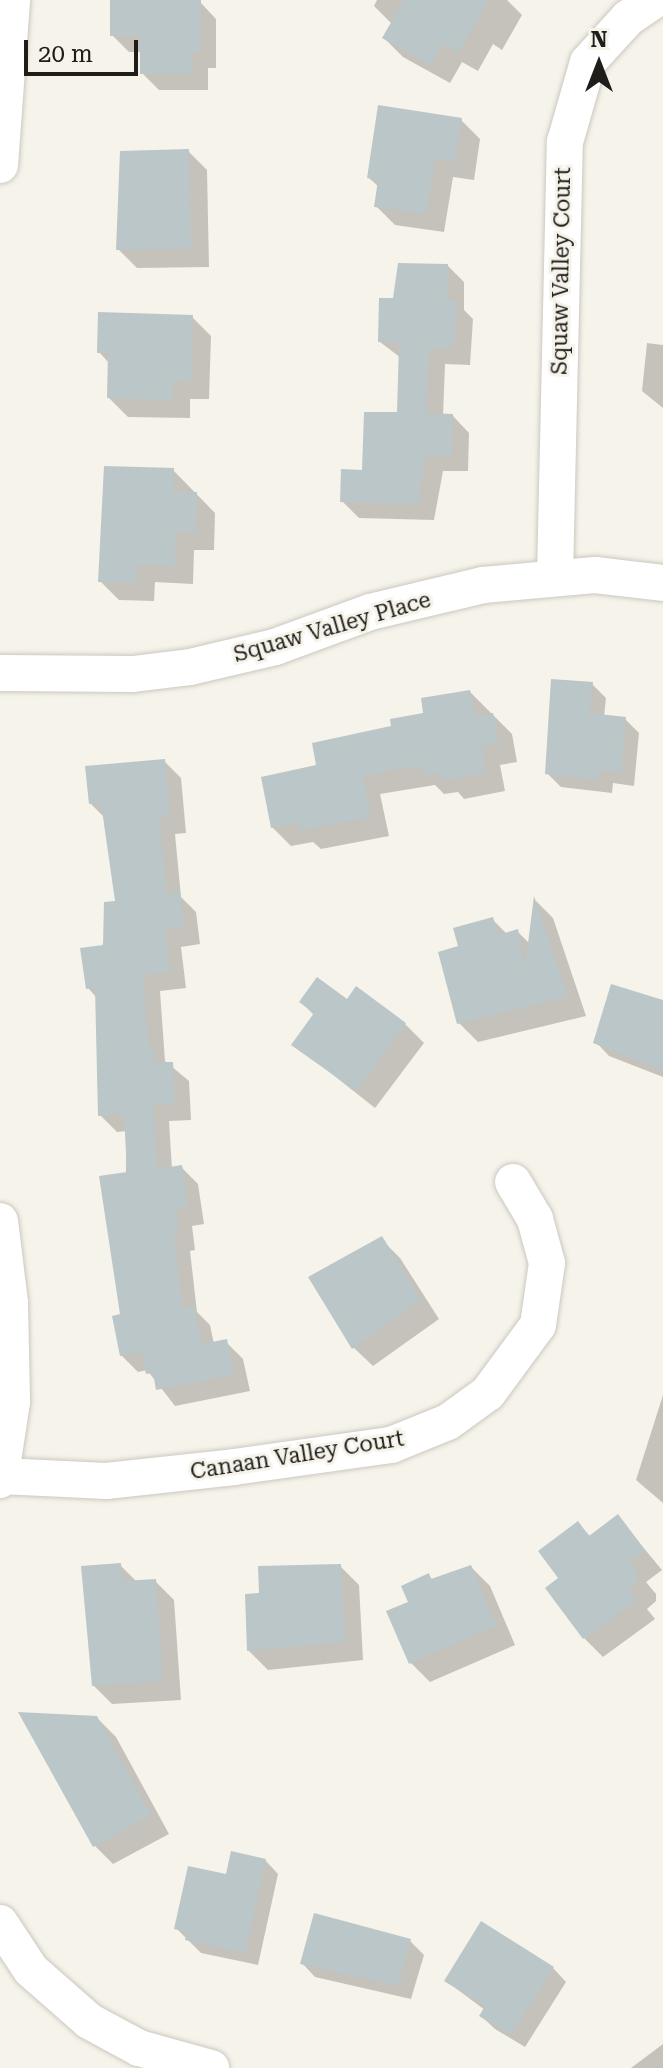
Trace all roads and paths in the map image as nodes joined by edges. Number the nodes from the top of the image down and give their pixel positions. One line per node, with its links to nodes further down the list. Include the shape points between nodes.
1 (12, 0): 3 (street)
2 (655, 0): 4 (street, Squaw Valley Court, via 628,18 588,62 565,142)
3 (0, 165)
4 (555, 576): 5 (street, Squaw Valley Place); 6 (street, Squaw Valley Place, via 483,585 370,612 275,647 190,667 133,674)
5 (663, 583)
6 (0, 673)
7 (513, 1182): 9 (street, Canaan Valley Court, via 535,1219 547,1263 538,1325 488,1393 448,1422 391,1445 234,1467 106,1481)
8 (0, 1221): 9 (street, via 10,1303 12,1402)
9 (1, 1478)
10 (0, 1923): 11 (street, via 31,1970 89,2021 139,2048)
11 (211, 2068)

